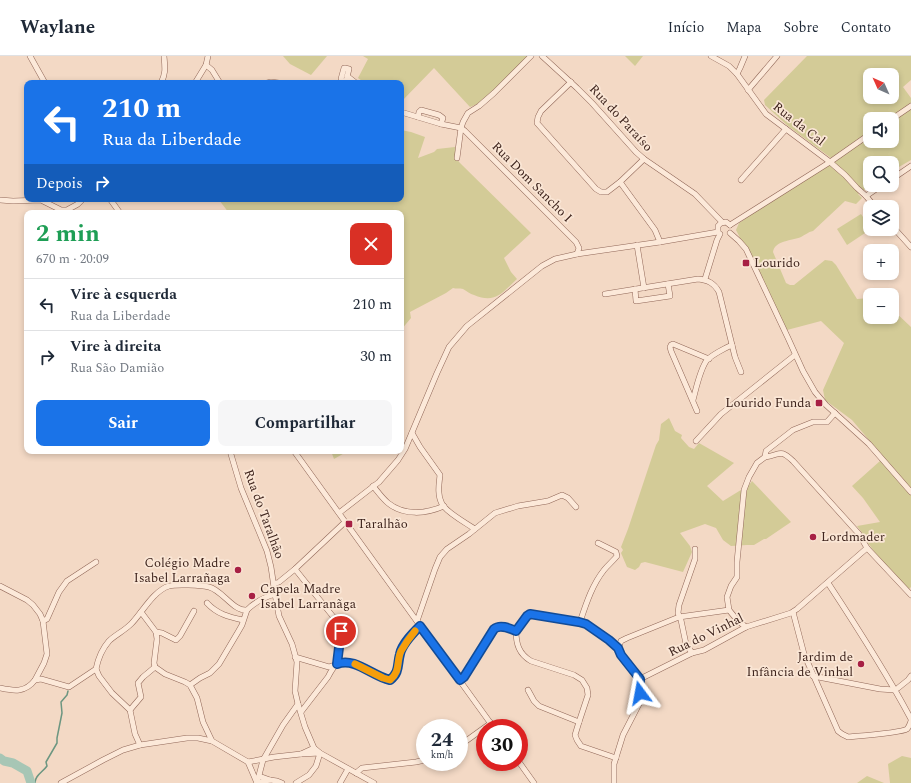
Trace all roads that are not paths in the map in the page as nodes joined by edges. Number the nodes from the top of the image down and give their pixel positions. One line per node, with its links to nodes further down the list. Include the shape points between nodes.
1 (30, 56): 12 (street)
2 (164, 56): 13 (street)
3 (208, 56): 9 (street)
4 (531, 56): 22 (street, via 494,93 468,113)
5 (542, 56): 17 (street, Rua do Paraíso)
6 (711, 56): 10 (street, Rua da Cal, via 729,66)
7 (745, 56): 10 (street)
8 (777, 56): 18 (street)
9 (206, 65): 14 (street); 15 (street)
10 (737, 74): 18 (street, Rua da Cal)
11 (346, 76): 16 (street)
12 (43, 80)
13 (162, 80)
14 (197, 80)
15 (218, 80)
16 (352, 80)
17 (571, 82): 26 (street, Rua do Paraíso); 31 (street, via 541,111 538,123 596,189 607,192)
18 (748, 90): 23 (street, Rua da Cal, via 766,114)
19 (911, 106): 21 (street)
20 (404, 113): 22 (street, via 418,117 422,110 439,115 443,118 441,124)
21 (899, 114)
22 (462, 128): 25 (street); 49 (street, Rua Dom Sancho I, via 576,242 579,248)
23 (786, 129): 27 (street, Rua da Cal); 30 (street)
24 (863, 139): 27 (street)
25 (457, 158)
26 (644, 159): 31 (street); 41 (street, Rua do Paraíso, via 695,194)
27 (830, 162): 33 (street, Rua da Cal); 42 (street)
28 (910, 167): 29 (street)
29 (899, 174)
30 (741, 180)
31 (620, 182): 46 (street, via 655,230)
32 (872, 192): 33 (street)
33 (866, 196): 35 (street, Rua da Cal)
34 (0, 200): 36 (street)
35 (870, 200)
36 (24, 201)
37 (45, 202): 39 (street)
38 (80, 202): 40 (street)
39 (61, 210)
40 (67, 210)
41 (722, 222): 42 (street); 43 (street, via 718,226)
42 (730, 225): 44 (street)
43 (719, 233): 44 (street); 46 (street); 50 (street)
44 (730, 233): 56 (street, via 746,249)
45 (899, 234): 48 (street)
46 (660, 242): 47 (street)
47 (637, 245): 49 (street); 52 (street)
48 (911, 247)
49 (577, 254): 62 (street, via 555,259 542,266 462,332 449,347)
50 (704, 279): 51 (street); 55 (street, via 714,284 719,292)
51 (668, 284): 52 (street); 53 (street, via 670,296 636,302)
52 (644, 288): 53 (street)
53 (635, 289): 54 (street)
54 (604, 294)
55 (732, 345): 57 (street); 58 (street, via 734,357)
56 (795, 355): 61 (street, via 815,392); 63 (street, via 722,414)
57 (709, 358): 59 (street, via 703,368); 59 (street, via 673,344 670,347)
58 (742, 372)
59 (693, 400): 60 (street)
60 (697, 410)
61 (835, 413): 68 (street, via 827,422 813,422 793,430 766,451); 70 (street, via 869,444)
62 (412, 433): 64 (street); 71 (street, via 440,475 438,490)
63 (696, 441)
64 (404, 451)
65 (231, 454): 82 (street, Rua do Taralhão, via 241,488 268,551)
66 (296, 454): 73 (street)
67 (402, 454): 69 (street, via 389,472)
68 (765, 456): 77 (street, via 778,452 786,454 859,534); 88 (street, via 748,476 744,490 737,577 727,597)
69 (373, 486): 71 (street, via 398,510 419,513 434,511); 73 (street)
70 (911, 492)
71 (444, 506): 75 (street)
72 (576, 507): 75 (street, via 562,495 548,501 494,513)
73 (339, 513): 74 (street)
74 (345, 522): 80 (street); 95 (street)
75 (475, 529): 95 (street, via 440,557)
76 (598, 543): 96 (street, via 616,552 617,556 593,588)
77 (868, 548): 81 (street, Rua do Vinhal); 85 (street)
78 (695, 549): 92 (street, via 695,559 679,605)
79 (96, 562): 94 (street, via 67,581 47,619)
80 (295, 568): 82 (street); 104 (street, via 339,624 341,631)
81 (828, 583): 91 (street, Rua do Vinhal); 115 (street)
82 (274, 584): 84 (street, Rua do Taralhão)
83 (0, 586): 94 (street, via 27,600)
84 (274, 594): 87 (street); 103 (street, Rua do Taralhão, via 279,616)
85 (911, 595)
86 (207, 603): 93 (street, via 211,608 227,616)
87 (247, 610): 89 (street, via 239,609 217,590 209,587 169,585 160,590); 93 (street)
88 (729, 610): 92 (street); 98 (street)
89 (141, 612): 100 (street); 106 (street, via 130,625 109,641 98,659)
90 (194, 612): 100 (street, via 176,640)
91 (793, 612): 98 (street, Rua do Vinhal); 107 (street, via 804,654)
92 (679, 617): 101 (street, via 621,641); 102 (street, via 686,644)
93 (243, 620): 112 (street, via 218,664 210,673)
94 (43, 621): 110 (street, via 46,654)
95 (417, 621): 97 (street)
96 (580, 622): 99 (street, via 530,614); 101 (street)
97 (420, 626): 104 (street, via 407,640 400,653 397,669 390,680 352,663); 111 (street)
98 (746, 627): 102 (street, Rua do Vinhal, via 704,650)
99 (516, 631): 111 (street, via 496,626); 121 (street, via 518,648 526,658 582,680 588,695)
100 (156, 632): 105 (street)
101 (618, 648): 109 (street)
102 (692, 653): 109 (street, Rua do Vinhal)
103 (295, 657): 104 (street, via 328,667); 116 (street, Rua do Taralhão, via 295,691)
104 (337, 664): 118 (street)
105 (155, 667): 112 (street); 117 (street, via 138,683 141,698)
106 (96, 669): 110 (street, via 69,687 41,679); 117 (street, via 112,693)
107 (813, 676): 115 (street); 120 (street, via 838,731 848,737 906,730)
108 (911, 676): 115 (street)
109 (640, 679): 127 (street, via 638,704 623,735)
110 (35, 680): 113 (street, via 24,689)
111 (460, 680): 119 (street)
112 (190, 685): 122 (street, via 197,698 202,722)
113 (0, 688)
114 (528, 690): 121 (street, via 538,706)
115 (894, 690): 120 (street)
116 (298, 704): 118 (street, Rua do Taralhão); 128 (street)
117 (130, 710): 123 (street)
118 (301, 712): 124 (street, Rua do Taralhão)
119 (488, 719)
120 (911, 720)
121 (579, 722): 127 (street, via 575,735 581,746)
122 (212, 742): 123 (street, via 187,738); 129 (street)
123 (140, 745): 136 (street, via 123,750)
124 (314, 748): 125 (street, Rua do Taralhão); 126 (street)
125 (320, 753): 126 (street); 131 (street, Rua do Taralhão); 139 (street, via 316,766)
126 (302, 754): 128 (street)
127 (616, 758): 143 (street)
128 (263, 760): 129 (street); 134 (street)
129 (248, 762): 137 (street)
130 (416, 762): 133 (street, via 362,768)
131 (348, 769): 133 (street, Rua do Taralhão); 140 (street)
132 (525, 771): 142 (street)
133 (356, 773): 141 (street, Rua do Taralhão)
134 (259, 776): 135 (street); 137 (street)
135 (270, 780): 137 (street); 138 (street)
136 (61, 783)
137 (257, 783)
138 (282, 783)
139 (296, 783)
140 (340, 783)
141 (374, 783)
142 (534, 783)
143 (614, 783)

